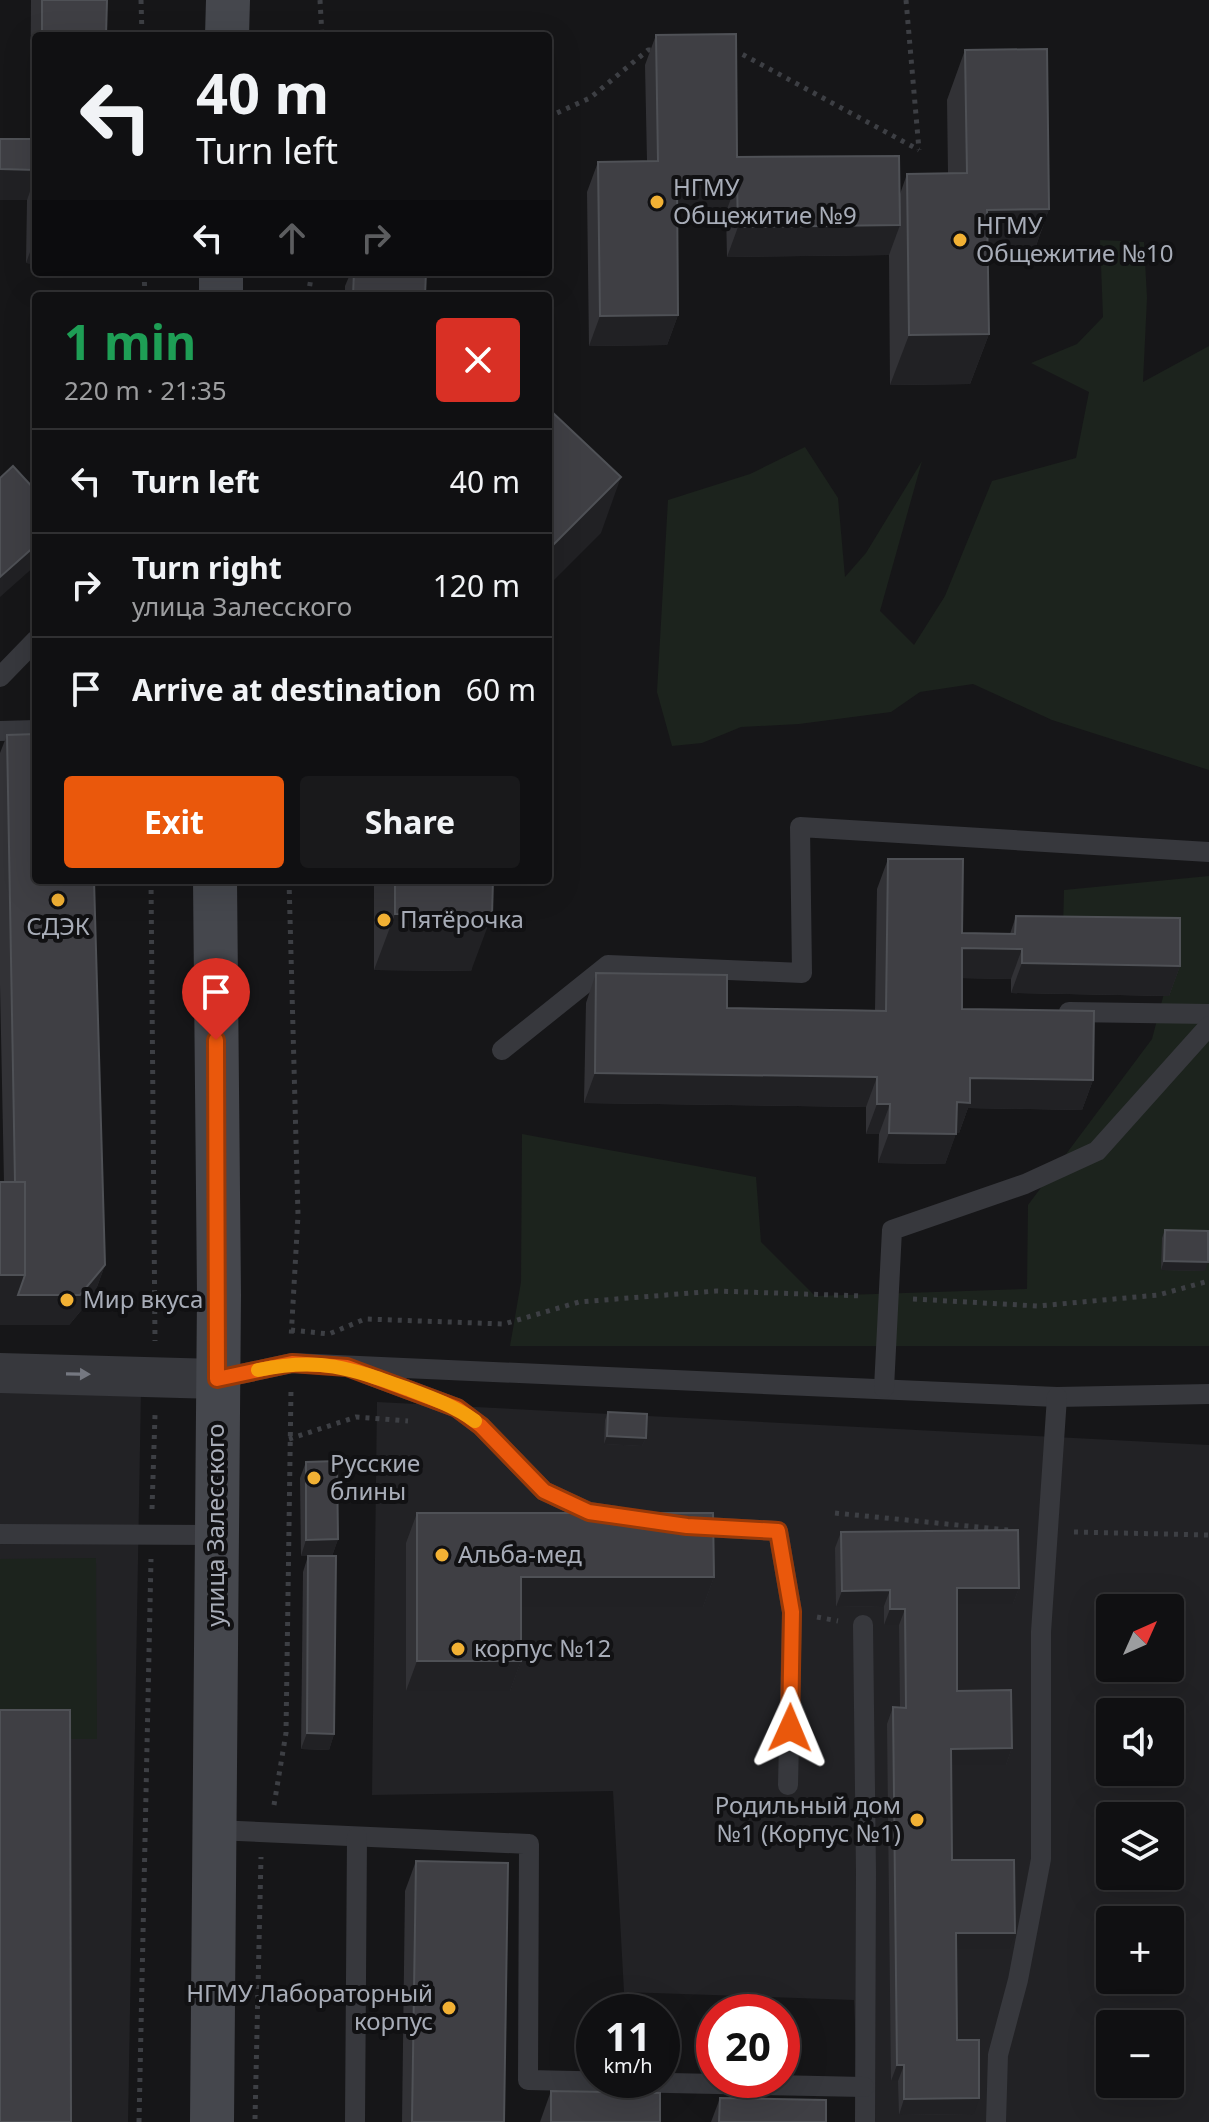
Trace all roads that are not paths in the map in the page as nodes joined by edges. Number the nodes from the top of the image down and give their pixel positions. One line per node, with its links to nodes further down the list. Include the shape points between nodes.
1 (228, 0): 2 (main road)
2 (227, 32)
3 (32, 644): 4 (lane)
4 (0, 677)
5 (32, 730): 6 (lane)
6 (0, 731)
7 (1209, 852): 12 (lane, via 800,827 802,973 608,965)
8 (215, 884): 15 (main road, улица Залесского)
9 (1049, 1012): 10 (lane)
10 (1209, 1014)
11 (1209, 1026): 16 (lane, via 1097,1151 1025,1184 892,1230)
12 (502, 1050)
13 (347, 1367): 15 (lane, via 292,1363); 16 (lane); 19 (lane, via 457,1408 544,1491 589,1512)
14 (0, 1373): 15 (street, one-way to 15)
15 (217, 1379): 22 (main road, улица Залесского)
16 (884, 1388): 18 (lane)
17 (1209, 1394): 18 (lane)
18 (1057, 1397): 31 (lane, via 1041,1632 1041,1859 998,2055)
19 (631, 1518)
20 (673, 1524): 24 (lane, via 778,1531 792,1612)
21 (0, 1534): 22 (lane)
22 (216, 1535): 25 (main road, улица Залесского)
23 (863, 1625): 27 (lane)
24 (788, 1785)
25 (215, 1830): 26 (lane); 28 (main road, улица Залесского)
26 (357, 1837): 27 (lane, via 529,1844 528,2080); 29 (lane)
27 (864, 2087): 30 (lane)
28 (212, 2122)
29 (355, 2122)
30 (865, 2122)
31 (996, 2122)

